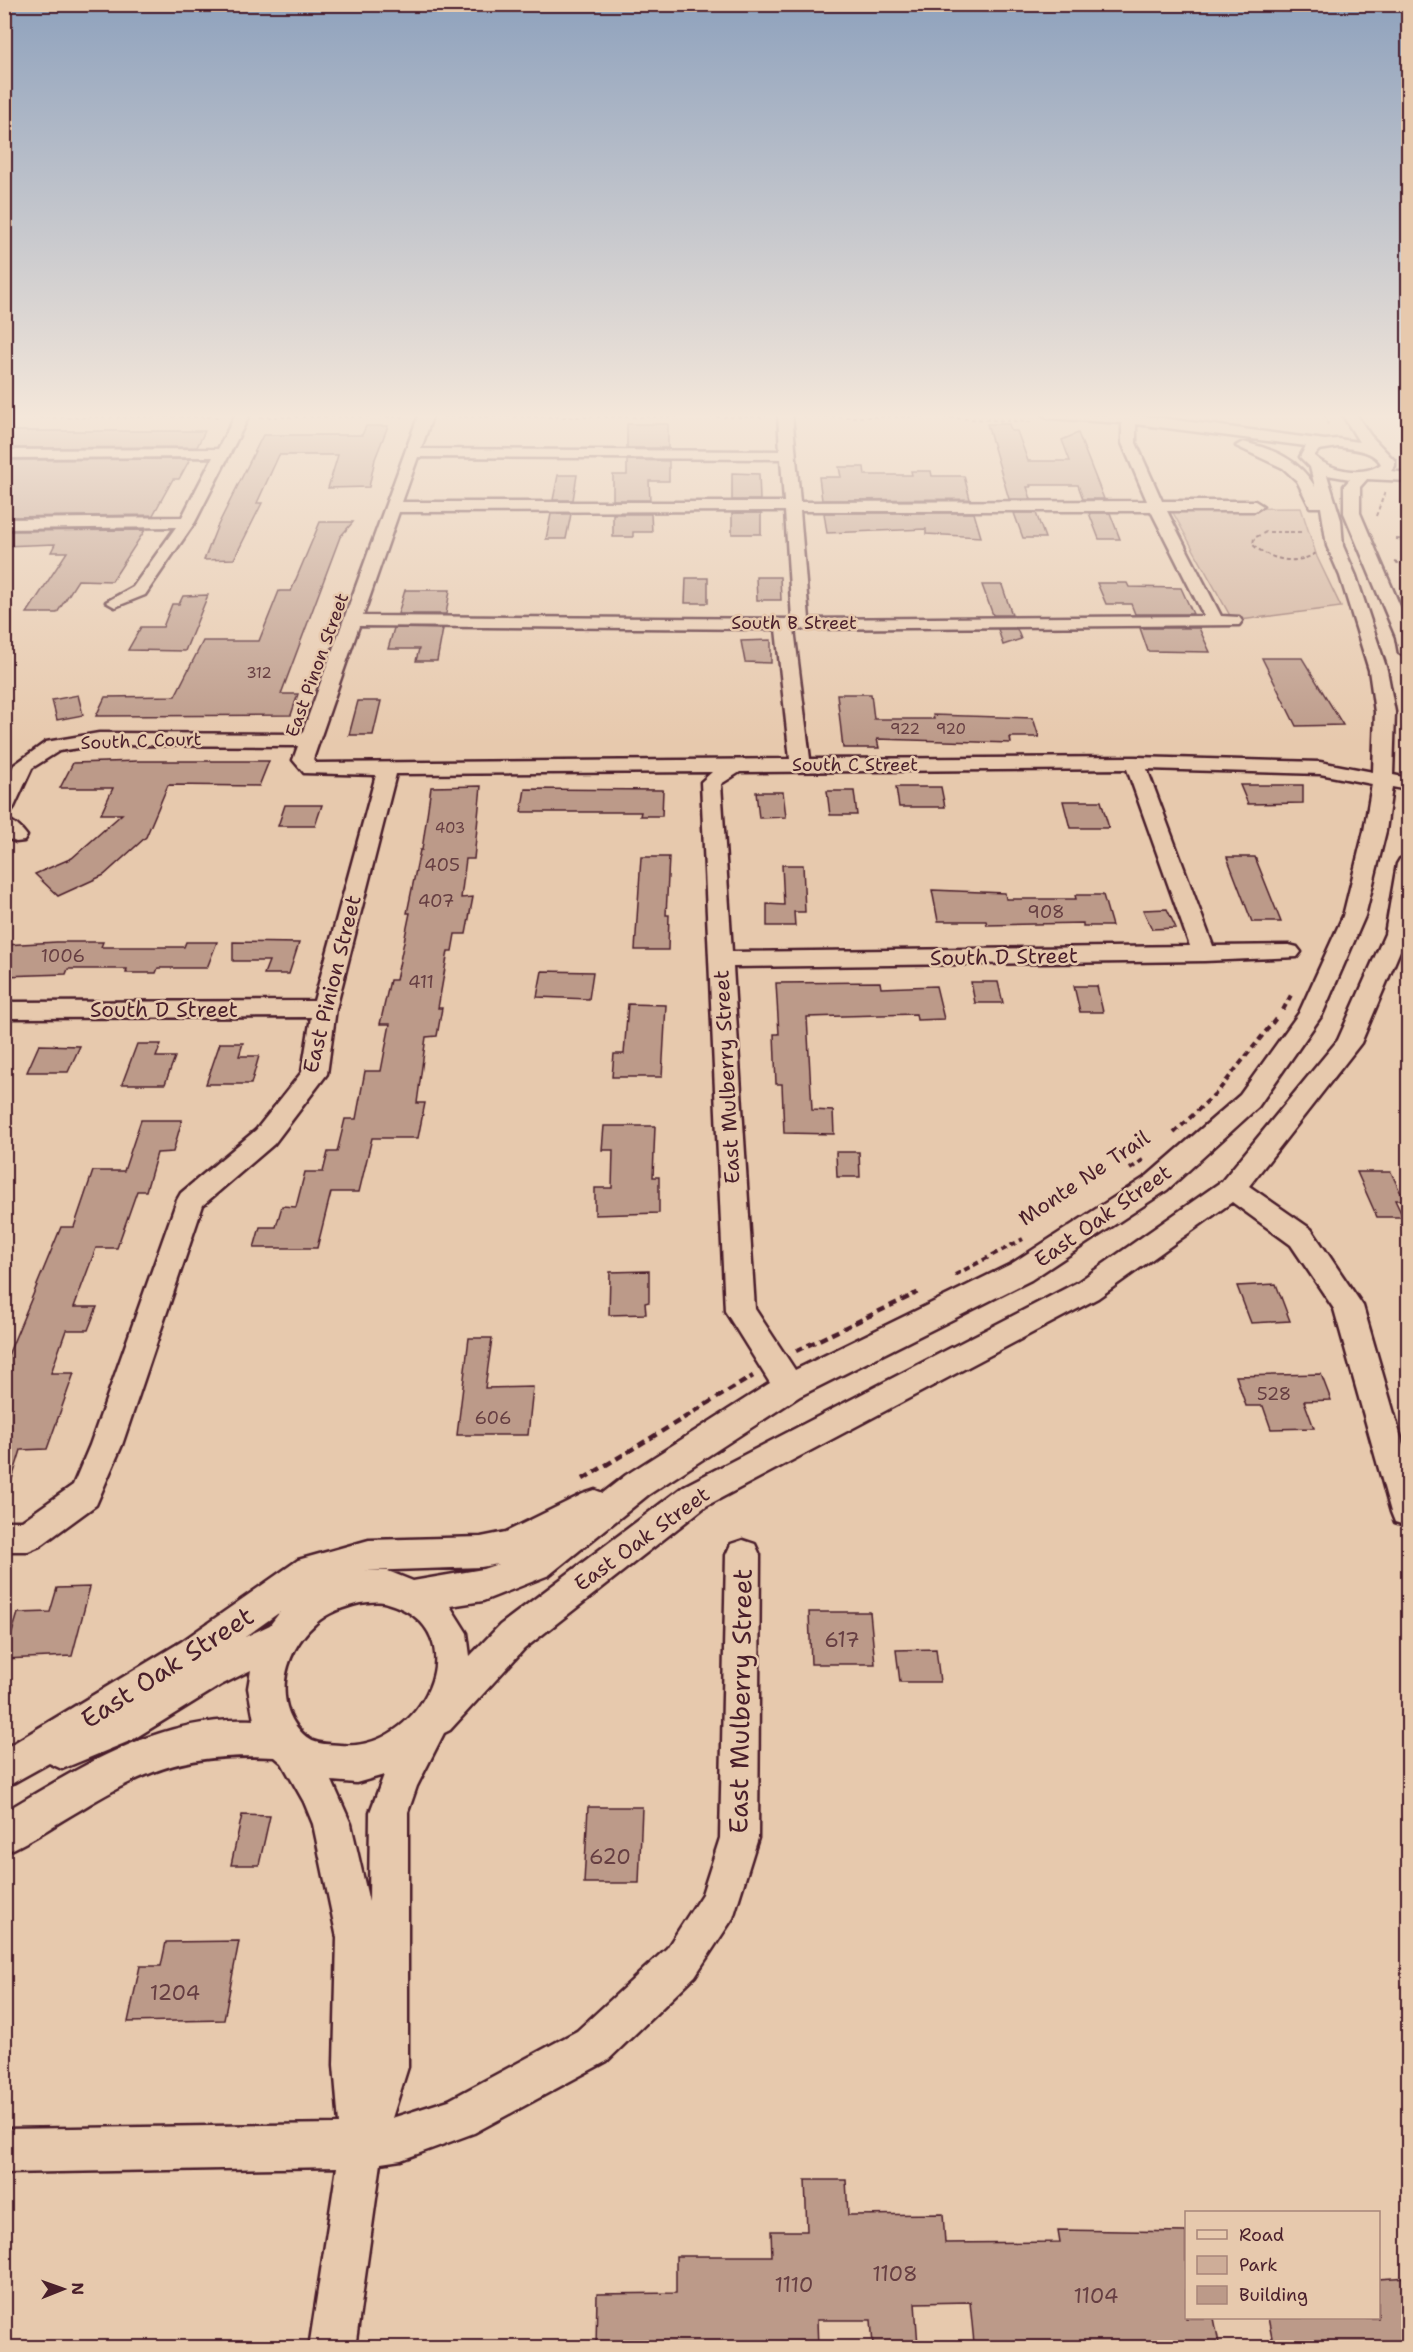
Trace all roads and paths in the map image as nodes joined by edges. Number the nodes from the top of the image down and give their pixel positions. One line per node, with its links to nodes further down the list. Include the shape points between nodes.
1 (4, 524): 2 (street)
2 (26, 524)
3 (186, 524): 16 (street, via 139,591)
4 (386, 524): 17 (street, East Pinon Street)
5 (790, 524): 20 (street)
6 (1166, 524): 18 (street)
7 (1321, 524): 13 (street)
8 (1332, 524): 13 (street, East Oak Street)
9 (1367, 525): 21 (street)
10 (1300, 532): 13 (path, via 1260,534 1253,545 1263,553 1287,559 1312,556)
11 (1396, 539): 12 (path)
12 (1408, 540)
13 (1327, 548): 28 (street, East Oak Street, via 1348,576 1378,670)
14 (1390, 560): 15 (path)
15 (1408, 566)
16 (115, 602)
17 (354, 621): 20 (street, South B Street); 22 (street, East Pinon Street)
18 (1215, 621): 19 (street, South B Street); 20 (street, South B Street)
19 (1233, 621)
20 (793, 623): 25 (street)
21 (1408, 653)
22 (310, 740): 23 (street, East Pinon Street); 29 (street, South C Court, via 99,739 53,746 24,765)
23 (303, 760): 27 (street, South C Street, via 311,769)
24 (1135, 763): 25 (street, South C Street); 28 (street, South C Street, via 1320,768); 32 (street)
25 (801, 765): 26 (street, South C Street)
26 (735, 766): 27 (street, South C Street); 33 (street, East Mulberry Street, via 711,782)
27 (387, 770): 35 (street, East Pinion Street)
28 (1396, 782): 45 (street, East Oak Street, via 1375,831 1354,916 1310,1016 1249,1101 1157,1183 1021,1272)
29 (4, 807)
30 (1408, 864): 40 (street, East Oak Street, via 1396,934 1349,1042)
31 (1289, 952): 32 (street, South D Street)
32 (1204, 954): 33 (street, South D Street)
33 (720, 960): 45 (street, East Mulberry Street, via 740,1311)
34 (1293, 991): 37 (path, Monte Ne Trail, via 1282,1012 1218,1090)
35 (324, 1009): 36 (street, South D Street); 48 (street, East Pinion Street, via 314,1074 265,1137 191,1200 85,1495 28,1536)
36 (4, 1010)
37 (1169, 1137)
38 (1153, 1153): 39 (path, Monte Ne Trail)
39 (1124, 1173)
40 (1232, 1188): 47 (street, via 1300,1237 1348,1306); 52 (street, East Oak Street, via 1088,1290 695,1496 512,1637)
41 (1028, 1236): 42 (path, Monte Ne Trail)
42 (950, 1278)
43 (929, 1288): 44 (path)
44 (814, 1341)
45 (789, 1387): 46 (street, East Oak Street)
46 (637, 1485): 50 (street, East Oak Street, via 537,1564 483,1585); 54 (street, East Oak Street, via 511,1546 481,1552 369,1556 310,1571 194,1654)
47 (1407, 1512)
48 (4, 1536)
49 (743, 1555): 57 (street, East Mulberry Street, via 739,1838 719,1904 681,1962 592,2046 459,2118 401,2138)
50 (416, 1596): 51 (street, via 389,1587 360,1587 330,1596 303,1613); 52 (street, via 438,1613 450,1637 454,1667 447,1698)
51 (282, 1637): 53 (street, via 268,1665 265,1695 271,1722); 55 (street, via 208,1673 119,1727)
52 (432, 1723): 53 (street, via 401,1750 369,1764 338,1766 310,1760); 57 (street, via 402,1777 389,1812 387,2067)
53 (289, 1745): 56 (street, via 217,1738 192,1740 132,1761); 57 (street, via 317,1789 332,1824 357,1938 356,2065)
54 (4, 1770)
55 (4, 1775)
56 (4, 1834)
57 (362, 2145): 58 (street, East Mulberry Street); 59 (street)
58 (4, 2151)
59 (332, 2348)

